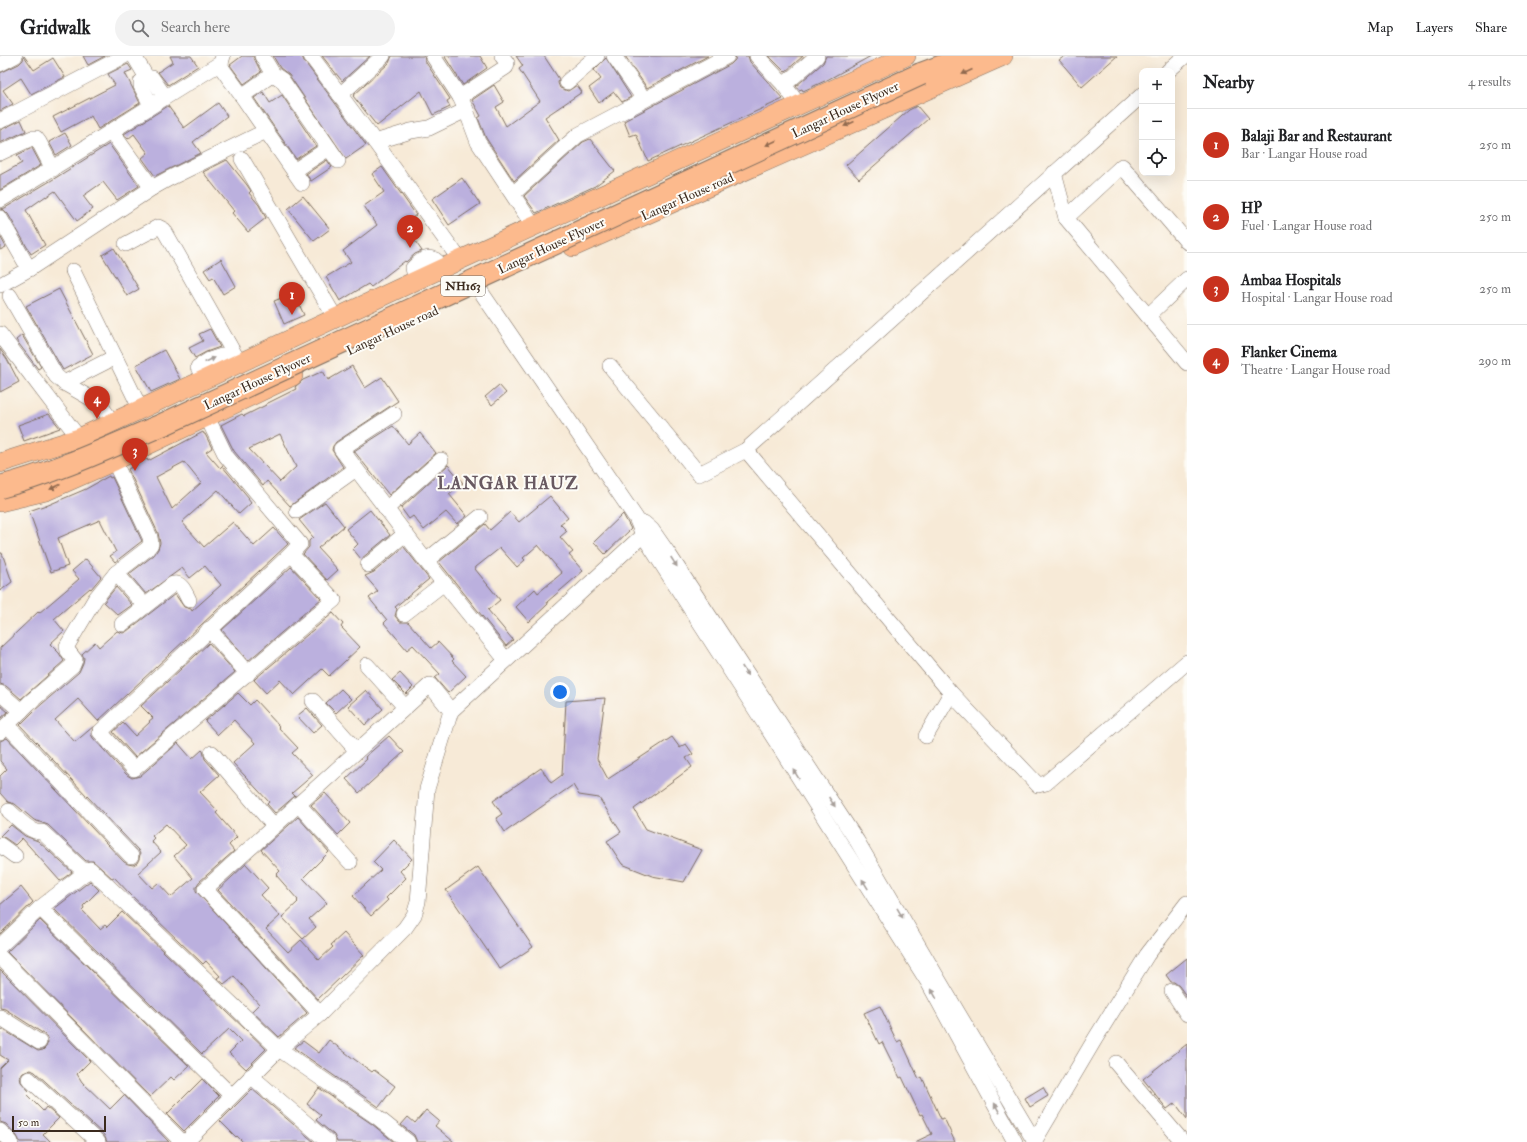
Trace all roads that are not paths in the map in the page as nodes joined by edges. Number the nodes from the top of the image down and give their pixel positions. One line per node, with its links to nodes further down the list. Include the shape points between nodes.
1 (15, 56): 19 (street)
2 (124, 56): 33 (street)
3 (134, 56): 22 (street)
4 (262, 56): 21 (street)
5 (311, 56): 25 (street)
6 (383, 56): 25 (street)
7 (434, 56): 30 (street)
8 (502, 56): 30 (street, via 506,68)
9 (597, 56): 23 (street)
10 (614, 56): 29 (street)
11 (727, 56): 29 (street)
12 (757, 56): 24 (street)
13 (817, 56): 24 (street)
14 (969, 56): 18 (highway, Langar House Flyover / NH163)
15 (1003, 56): 51 (main road, Langar House road, one-way to 51)
16 (1185, 56): 20 (street)
17 (222, 60): 26 (street, via 221,67); 27 (street)
18 (917, 62): 32 (main road); 77 (highway, Langar House Flyover / NH163, via 101,438 20,469); 79 (highway, Langar House Flyover / NH163, one-way to 79, bridge, via 164,424 70,464)
19 (0, 64)
20 (1171, 68)
21 (274, 74): 26 (street); 37 (street, via 282,80)
22 (147, 78): 27 (street, via 152,78); 31 (street, via 140,86)
23 (567, 82)
24 (784, 85): 32 (street)
25 (340, 95): 36 (street)
26 (242, 96): 35 (street)
27 (165, 97): 31 (street)
28 (1139, 98): 42 (street)
29 (644, 99): 44 (street, via 578,135)
30 (463, 104): 36 (street, via 429,128); 44 (street, via 478,142)
31 (151, 105): 34 (street)
32 (799, 105): 48 (main road)
33 (0, 121)
34 (111, 131): 41 (street); 43 (street)
35 (266, 131): 37 (street, via 298,177); 43 (street)
36 (375, 142): 52 (street)
37 (329, 148): 40 (street)
38 (0, 153): 41 (street, via 36,138)
39 (242, 159): 58 (street)
40 (338, 161)
41 (53, 169): 45 (street)
42 (1054, 173): 47 (street); 72 (street)
43 (152, 188): 53 (street)
44 (513, 194): 48 (street)
45 (0, 200)
46 (0, 218): 53 (street)
47 (1066, 218): 49 (street, via 1122,166); 59 (street)
48 (541, 224): 51 (main road); 52 (main road)
49 (1187, 242)
50 (126, 244): 64 (street, via 158,227 164,230)
51 (563, 251): 56 (main road, Langar House road)
52 (460, 260): 58 (main road)
53 (29, 269): 57 (street)
54 (73, 271): 62 (street)
55 (1187, 279): 59 (street)
56 (479, 289): 61 (main road, Langar House road); 84 (street)
57 (5, 290): 66 (street, via 56,376)
58 (343, 316): 61 (main road); 64 (main road)
59 (1148, 316): 63 (street)
60 (0, 334): 71 (street)
61 (367, 341): 69 (main road, Langar House road)
62 (115, 357): 66 (street); 67 (street)
63 (1187, 363)
64 (236, 366): 67 (main road, one-way to 64)
65 (610, 366): 72 (street, via 699,474)
66 (64, 383): 70 (street, via 100,403)
67 (141, 410): 70 (main road)
68 (394, 414): 76 (street, via 341,449)
69 (207, 417): 74 (main road, Langar House road); 86 (street, via 226,456 300,544)
70 (112, 423): 71 (main road)
71 (74, 440): 75 (main road); 78 (main road)
72 (746, 450): 101 (street)
73 (441, 460): 81 (street)
74 (114, 461): 78 (main road, Langar House road); 89 (street, via 151,540 146,549)
75 (0, 464)
76 (356, 469): 81 (street); 82 (street)
77 (0, 474)
78 (82, 474): 80 (main road, Langar House road, one-way to 80, via 46,491)
79 (0, 486)
80 (0, 502)
81 (386, 509): 85 (street)
82 (297, 511)
83 (480, 516): 87 (street)
84 (647, 532): 96 (street); 139 (street, one-way to 84, via 928,982); 140 (street, one-way to 140, via 857,841)
85 (405, 534): 87 (street); 88 (street)
86 (291, 554): 95 (street); 99 (street, via 334,600)
87 (426, 561): 90 (street)
88 (368, 565)
89 (116, 573): 92 (street); 104 (street, via 95,599 69,642 68,651 75,662)
90 (444, 583): 93 (street); 96 (street)
91 (189, 600): 92 (street, via 181,586 176,583)
92 (145, 606): 94 (street)
93 (404, 614)
94 (122, 624)
95 (210, 629): 99 (street); 99 (street, via 100,732 134,769)
96 (506, 660): 105 (street)
97 (1187, 662): 101 (street, via 1046,783 1038,785)
98 (367, 665): 103 (street)
99 (248, 674)
100 (0, 693): 104 (street)
101 (951, 693): 107 (street)
102 (312, 701): 108 (street)
103 (405, 707): 105 (street, via 430,685); 108 (street)
104 (21, 711): 106 (street)
105 (451, 711): 123 (street, via 427,790 418,902 414,915 406,928)
106 (3, 729): 115 (street)
107 (926, 736)
108 (357, 751): 110 (street)
109 (212, 754): 112 (street)
110 (298, 804): 112 (street); 116 (street)
111 (9, 811): 117 (street, via 37,833 42,832)
112 (274, 826): 123 (street, via 205,889)
113 (0, 844): 114 (street)
114 (15, 856)
115 (131, 856)
116 (350, 862)
117 (86, 872): 119 (street); 127 (street, via 90,869)
118 (1187, 903): 140 (street, via 1147,955)
119 (40, 908): 120 (street); 131 (street)
120 (0, 946)
121 (0, 956): 135 (street)
122 (1172, 991): 124 (street)
123 (320, 1014): 127 (street)
124 (1187, 1014)
125 (0, 1017): 126 (street)
126 (39, 1042)
127 (279, 1048): 129 (street); 138 (street)
128 (1116, 1064): 141 (street)
129 (251, 1076): 131 (street); 137 (street)
130 (29, 1079): 134 (street)
131 (231, 1096): 136 (street)
132 (0, 1131): 133 (street)
133 (11, 1142)
134 (98, 1142)
135 (182, 1142)
136 (186, 1142)
137 (328, 1142)
138 (408, 1142)
139 (1015, 1142)
140 (1035, 1142)
141 (1183, 1142)

